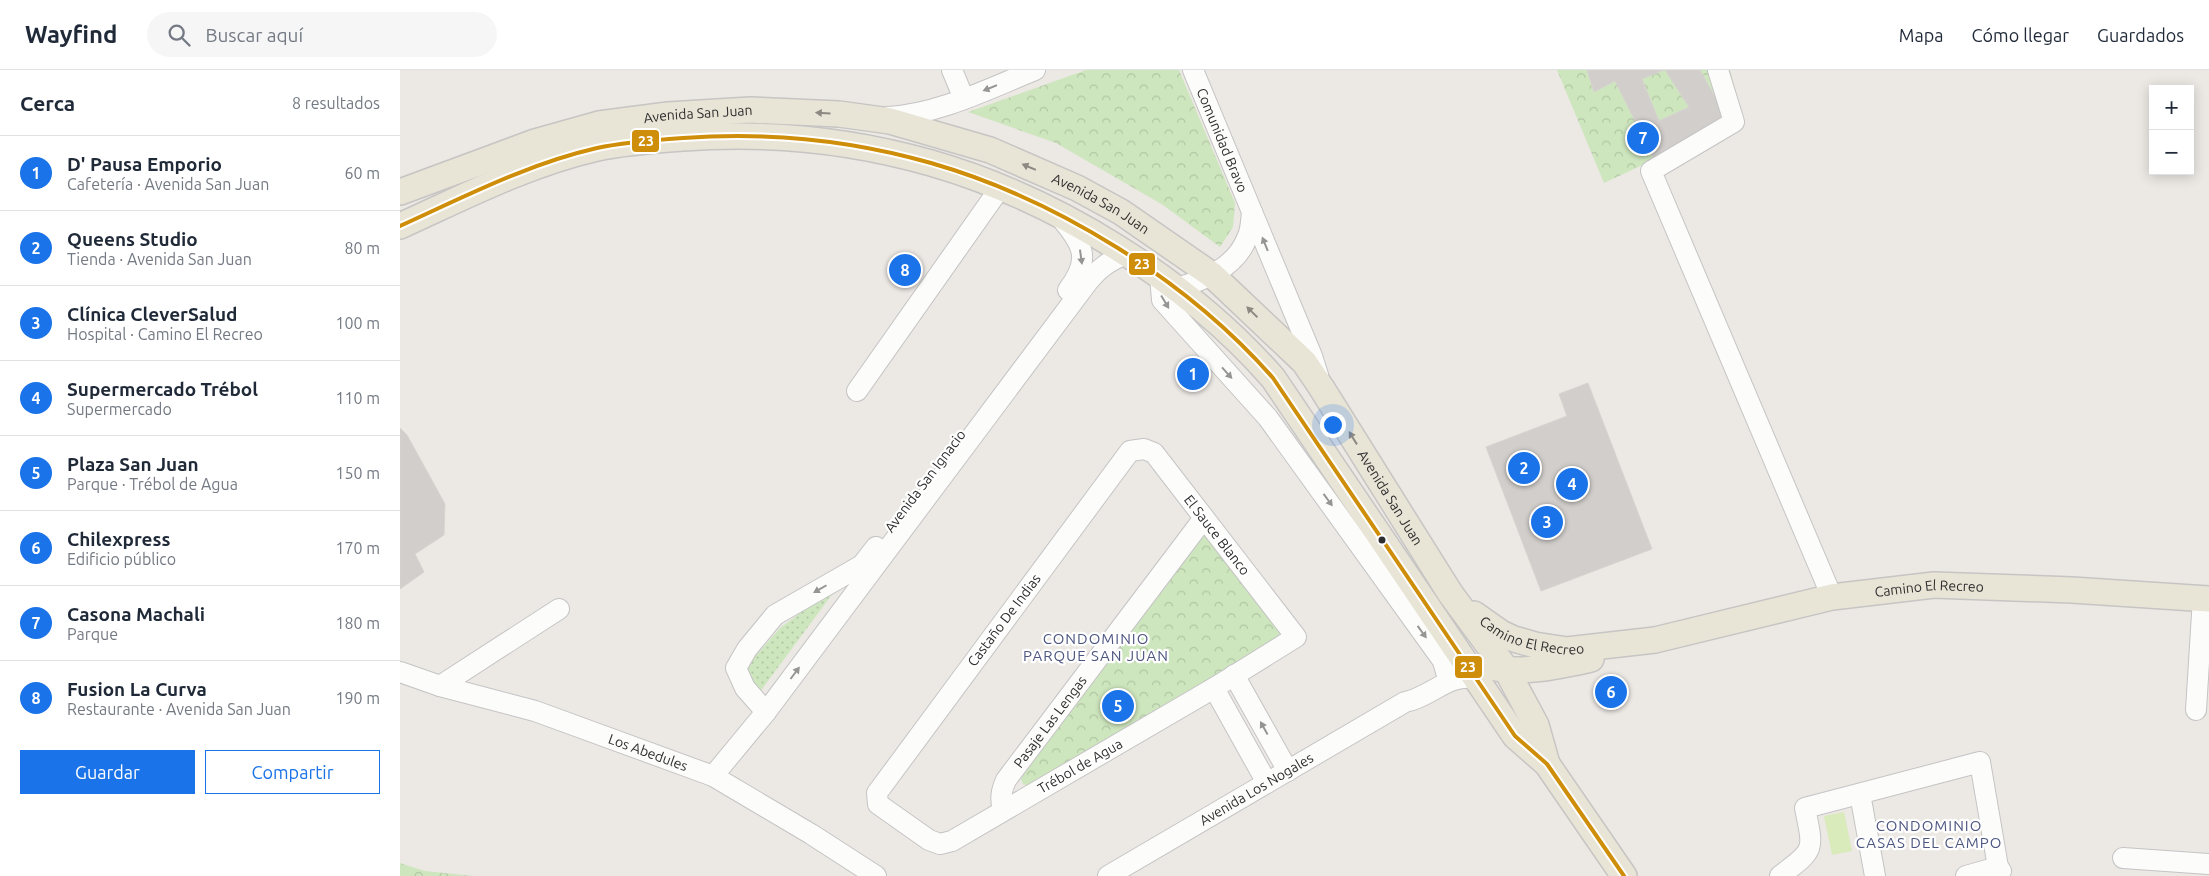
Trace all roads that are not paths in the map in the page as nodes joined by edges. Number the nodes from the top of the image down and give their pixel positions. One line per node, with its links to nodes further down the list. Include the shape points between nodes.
1 (952, 70): 5 (street)
2 (1035, 70): 5 (street, one-way to 5)
3 (1194, 70): 9 (street, Comunidad Bravo)
4 (1718, 70): 22 (street, via 1734,122 1651,171)
5 (964, 98): 6 (street, via 907,116)
6 (863, 118): 8 (main road, Avenida San Juan, one-way to 8, via 750,110 668,115 599,124 518,148); 13 (main road, Avenida San Juan, one-way to 6, via 1121,212 1077,188 990,150 890,121)
7 (1000, 188): 10 (main road, Avenida San Juan); 11 (main road, Avenida San Juan, via 929,162 877,150 760,136 710,136 597,148 551,161 493,183); 16 (street)
8 (400, 192)
9 (1252, 212): 13 (street, via 1247,238 1235,257); 15 (street, Comunidad Bravo, one-way to 9, via 1312,356)
10 (1058, 215): 12 (main road, Avenida San Juan); 17 (street, Avenida San Ignacio, one-way to 17, via 1075,235 1081,250 1083,264 1079,276)
11 (400, 226)
12 (1126, 254): 14 (main road, Avenida San Juan); 17 (street, Avenida San Ignacio, via 1098,269)
13 (1212, 275): 14 (street, via 1198,282); 15 (main road, Avenida San Juan, one-way to 13, via 1304,362)
14 (1168, 282): 27 (main road, Avenida San Juan, via 1227,331 1273,378); 31 (street, one-way to 31, via 1162,300 1268,418 1440,657)
15 (1321, 387): 21 (main road, Avenida San Juan, one-way to 15)
16 (857, 391)
17 (982, 415): 20 (street, Avenida San Ignacio)
18 (1130, 451): 19 (street, El Sauce Blanco, via 1144,449 1154,453); 44 (street, Castaño De Indias)
19 (1204, 518): 25 (street, El Sauce Blanco); 46 (street, Pasaje Las Lengas, via 1006,780 1000,800)
20 (866, 569): 38 (street, Avenida San Ignacio, one-way to 20); 38 (street, Avenida San Ignacio, one-way to 38, via 775,615 747,649 736,668 745,688)
21 (1450, 592): 26 (main road, Camino El Recreo, via 1501,633 1535,645 1567,650); 29 (main road, Avenida San Juan)
22 (1832, 597): 23 (main road, Camino El Recreo, via 1934,585); 26 (main road, Camino El Recreo)
23 (2206, 598): 37 (street)
24 (559, 609): 34 (street)
25 (1296, 637): 32 (street, Trébol de Agua)
26 (1655, 640): 28 (main road, Camino El Recreo, via 1628,651)
27 (1451, 642): 29 (main road, Camino El Recreo, via 1481,664); 31 (street, via 1452,663); 33 (main road, Avenida San Juan)
28 (1550, 668): 29 (main road, Camino El Recreo); 39 (main road, via 1536,684)
29 (1506, 669): 39 (main road, Avenida San Juan)
30 (400, 672): 34 (street, Los Abedules)
31 (1446, 672): 36 (street, Avenida Los Nogales, via 1408,696)
32 (1234, 675): 35 (street, Trébol de Agua); 41 (street, one-way to 32)
33 (1476, 679): 36 (street, Avenida Los Nogales, via 1460,678); 40 (main road, Avenida San Juan, via 1515,736)
34 (440, 686): 42 (street, Los Abedules, via 535,711)
35 (1214, 688): 43 (street); 46 (street, Trébol de Agua)
36 (1405, 702): 41 (street, Avenida Los Nogales)
37 (2196, 710)
38 (766, 712): 42 (street, Avenida San Ignacio)
39 (1536, 725): 40 (main road, Avenida San Juan)
40 (1547, 764): 52 (main road, Avenida San Juan)
41 (1288, 771): 43 (street, Avenida Los Nogales)
42 (713, 776): 51 (street, Los Abedules)
43 (1267, 783): 50 (street, Avenida Los Nogales)
44 (878, 790): 46 (street, Trébol de Agua, via 878,804 929,840 940,844 952,841)
45 (1860, 794): 49 (street, via 1980,762); 53 (street, via 1805,808 1812,840 1809,850 1804,858); 54 (street)
46 (1003, 810)
47 (2123, 858): 48 (street)
48 (2209, 864)
49 (1998, 873): 55 (street)
50 (1117, 874)
51 (876, 876)
52 (1624, 876)
53 (1780, 876)
54 (1874, 876)
55 (1966, 876)

